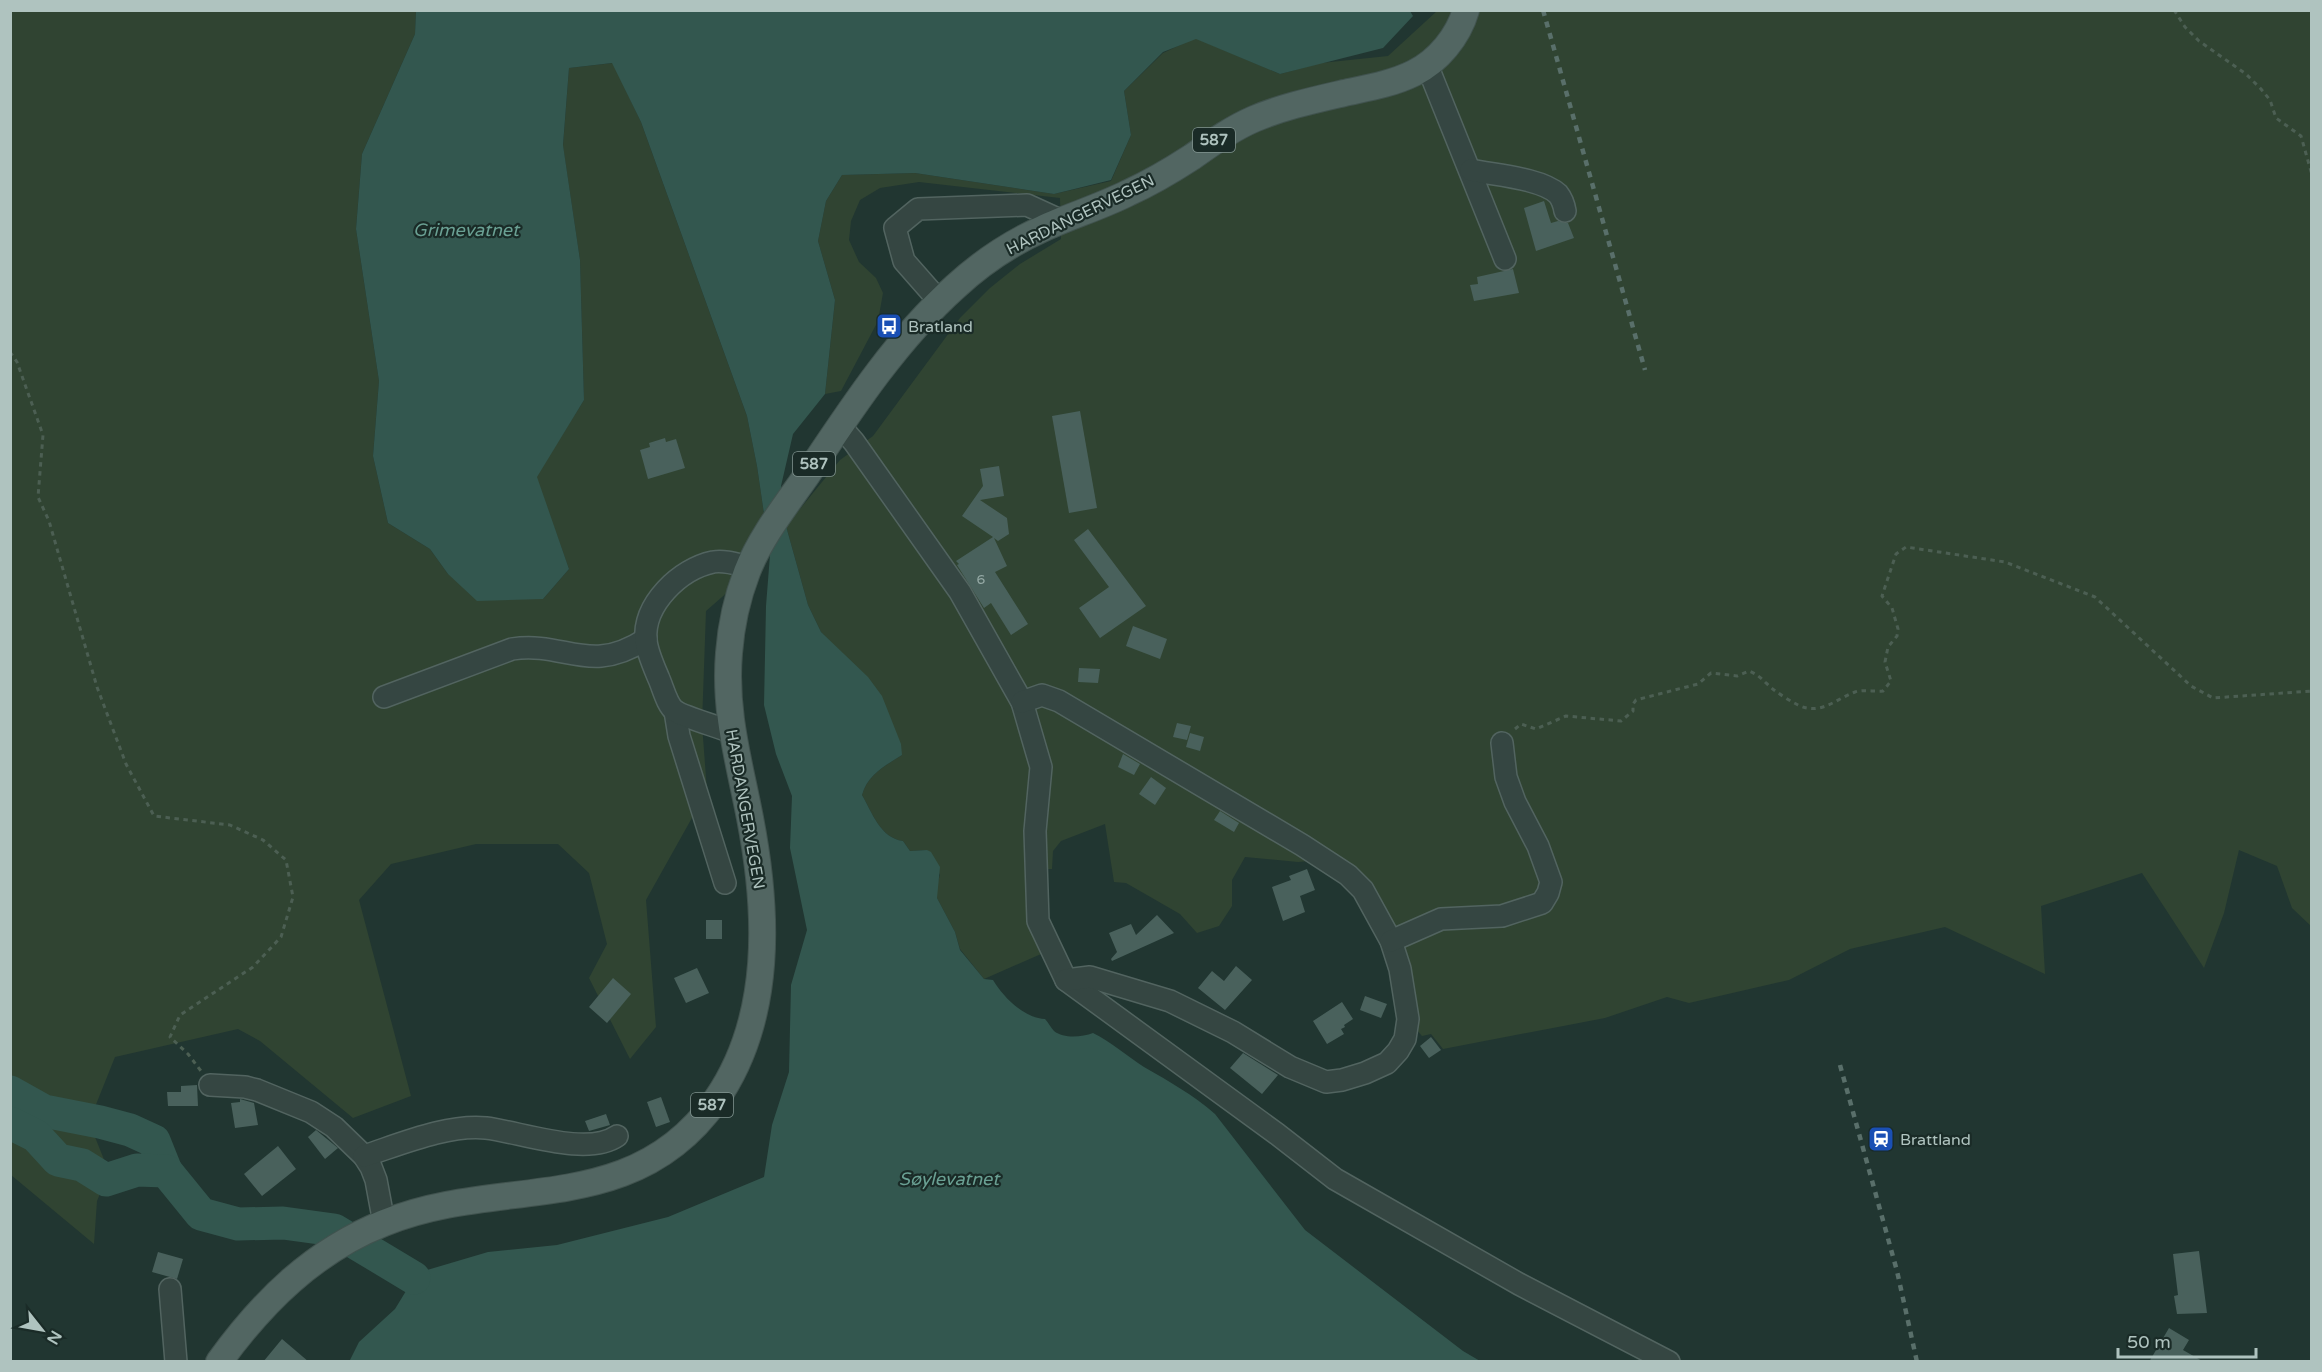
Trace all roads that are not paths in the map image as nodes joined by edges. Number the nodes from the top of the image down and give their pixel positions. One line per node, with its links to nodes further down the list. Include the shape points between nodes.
1 (1466, 10): 2 (main road, HARDANGERVEGEN / 587, via 1453,38)
2 (1427, 65): 3 (street); 5 (main road, HARDANGERVEGEN / 587, via 1392,81 1255,118 1131,192)
3 (1471, 170): 4 (street, via 1550,189 1561,198); 6 (street)
4 (1565, 212)
5 (1062, 221): 7 (main road, HARDANGERVEGEN / 587, via 996,256 957,284); 7 (street, via 1027,205 918,209 895,228 904,261)
6 (1505, 259)
7 (940, 302): 8 (main road, HARDANGERVEGEN / 587, via 860,396)
8 (840, 426): 9 (main road, HARDANGERVEGEN / 587); 12 (street, via 960,592)
9 (754, 557): 10 (street, via 713,562 675,580 652,610); 14 (main road, HARDANGERVEGEN / 587, via 733,624 729,655)
10 (646, 639): 11 (street, via 606,657 527,646 512,649); 13 (street, HARDANGERVEGEN, via 655,670)
11 (384, 697)
12 (1022, 702): 17 (street, via 1042,695 1059,701 1321,857 1363,890); 18 (street, via 1041,767 1035,831 1038,921)
13 (675, 711): 14 (street); 16 (street, HARDANGERVEGEN, via 679,736)
14 (731, 732): 22 (main road, HARDANGERVEGEN / 587, via 757,855 762,894 761,946 752,1026 736,1067 716,1101 688,1134 653,1160 617,1175 524,1196 457,1202)
15 (1502, 743): 17 (street, via 1506,777 1538,846 1551,882 1548,893 1542,903 1502,916 1441,920)
16 (725, 883)
17 (1391, 940): 18 (street, via 1408,1018 1405,1039 1387,1063 1365,1073 1326,1082 1290,1067 1233,1032 1170,1001 1090,977)
18 (1066, 980): 26 (street, via 1335,1179 1519,1284)
19 (210, 1085): 21 (street, via 257,1090 311,1112 334,1127)
20 (617, 1136): 21 (street, via 603,1143 551,1142 485,1128 459,1128)
21 (364, 1156): 22 (street, via 376,1180)
22 (384, 1223): 25 (main road, HARDANGERVEGEN / 587, via 340,1244 304,1269 271,1298)
23 (170, 1290): 24 (street)
24 (176, 1362)
25 (219, 1362)
26 (1669, 1362)

